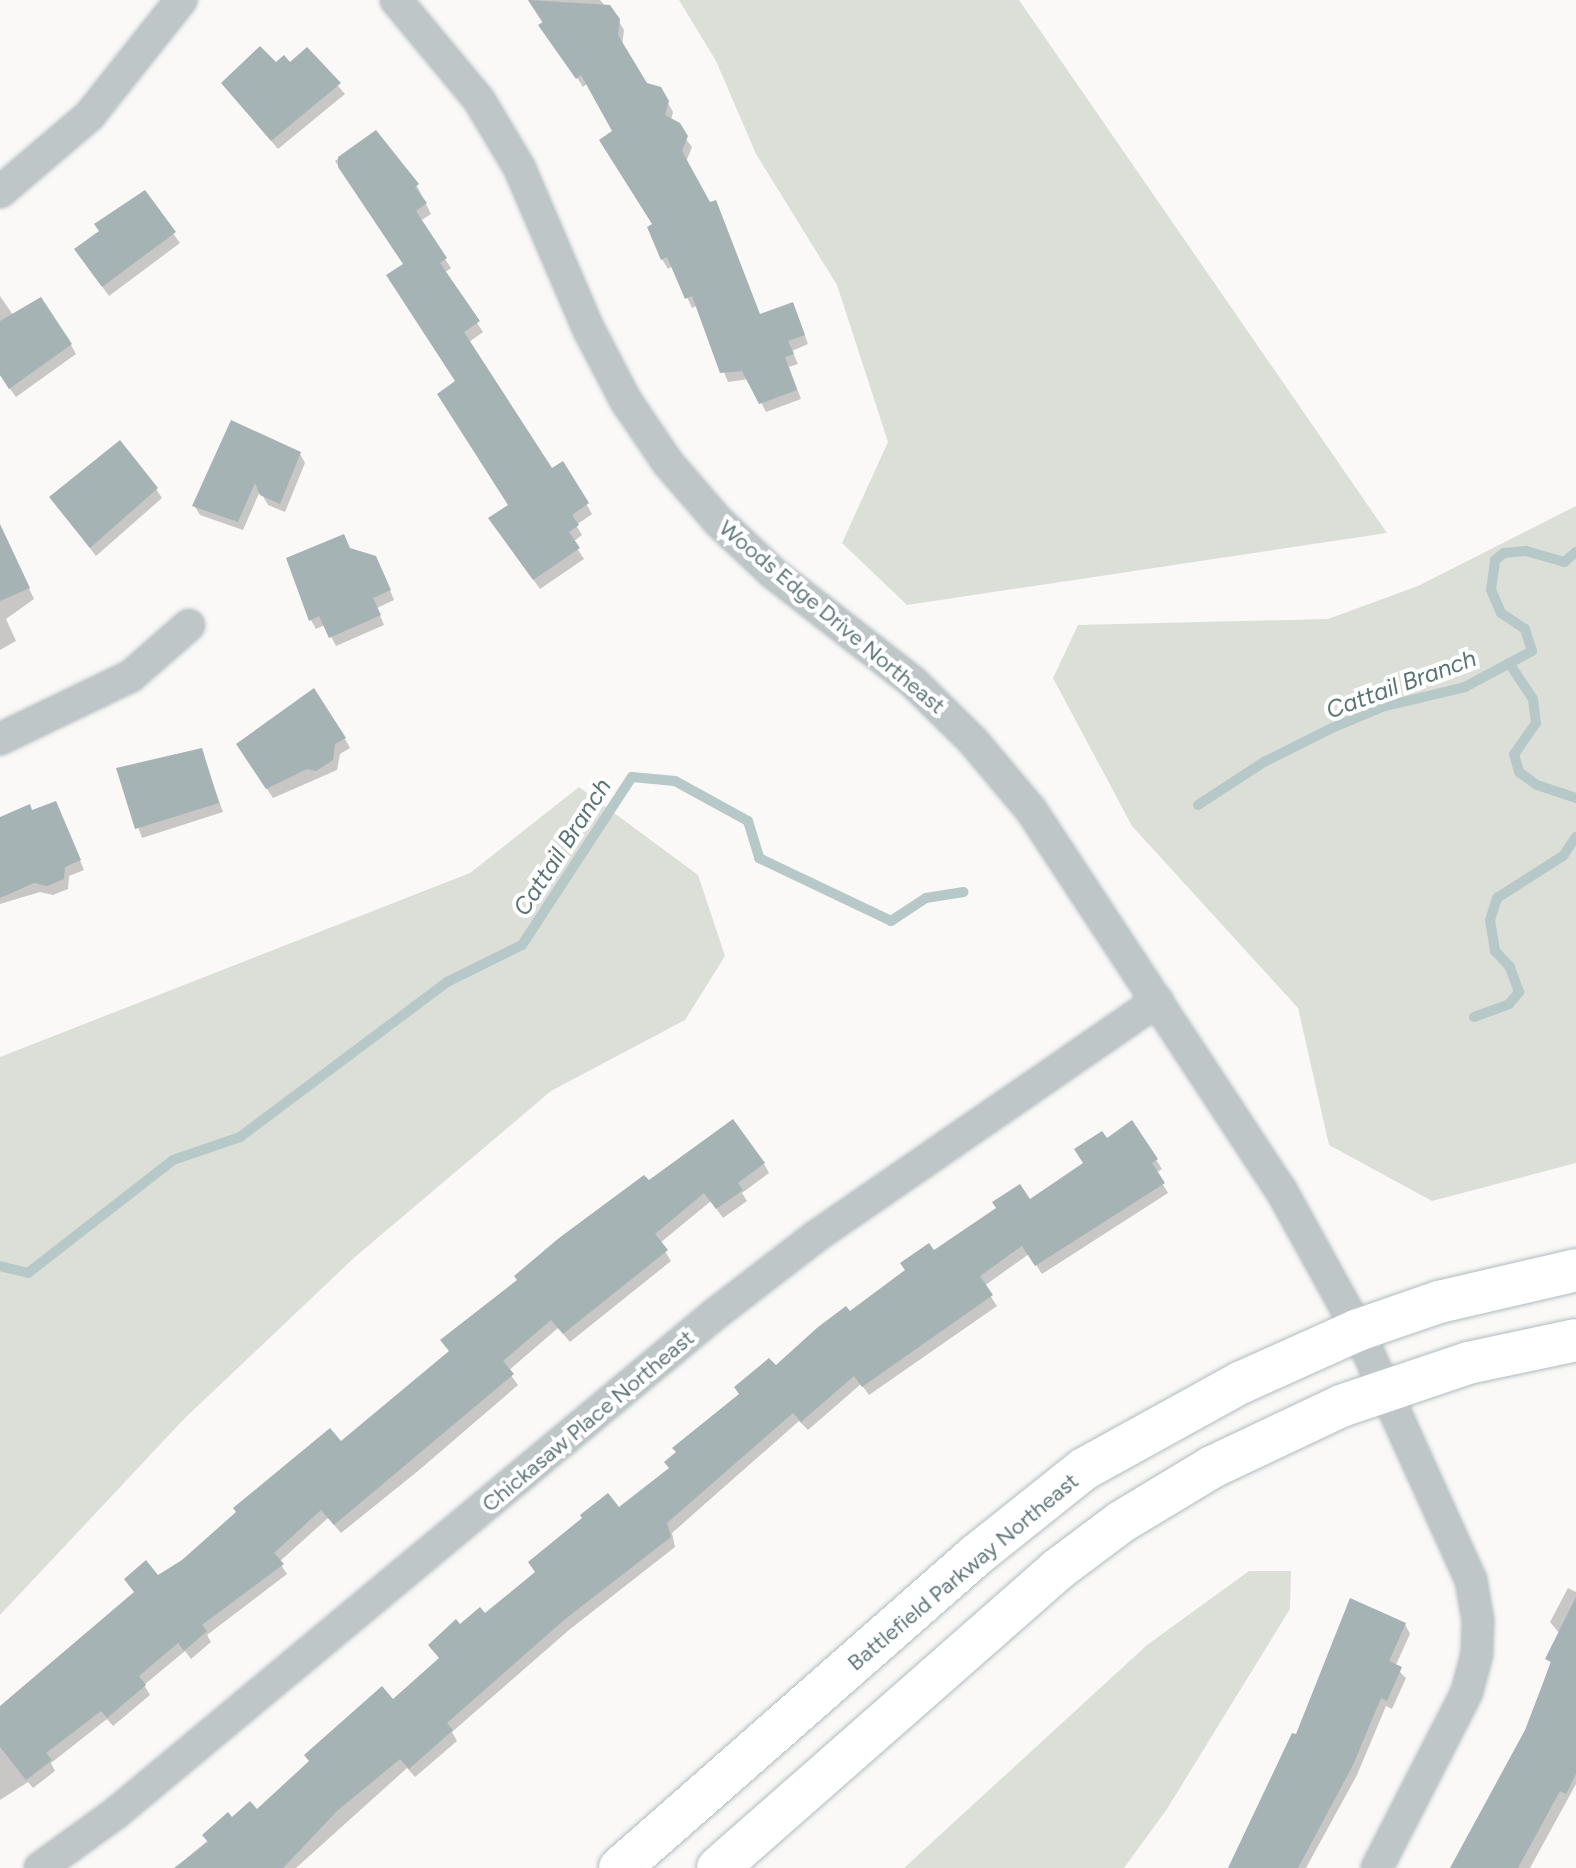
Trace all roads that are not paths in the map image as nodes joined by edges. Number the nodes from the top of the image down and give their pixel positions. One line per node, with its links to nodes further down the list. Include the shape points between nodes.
1 (181, 0): 3 (street, via 90,115)
2 (396, 0): 6 (street, Woods Edge Drive Northeast, via 479,100 519,167 589,330 626,401 668,463 773,573 913,682 973,741 1055,844)
3 (0, 192)
4 (189, 625): 5 (street, via 131,676)
5 (0, 739)
6 (1157, 1001): 8 (street, Woods Edge Drive Northeast, via 1281,1190); 11 (street, Chickasaw Place Northeast, via 752,1286 116,1813)
7 (1576, 1270): 8 (main road, Battlefield Parkway Northeast, via 1439,1302)
8 (1358, 1330): 10 (street, Woods Edge Drive Northeast); 12 (main road, Battlefield Parkway Northeast, via 1240,1383 1084,1469 975,1556)
9 (1576, 1340): 10 (main road, via 1468,1363)
10 (1386, 1389): 13 (main road, via 1292,1426 1121,1522 1057,1570); 14 (street, Woods Edge Drive Northeast, via 1471,1580 1478,1621 1477,1654 1467,1692)
11 (40, 1868)
12 (620, 1868)
13 (718, 1868)
14 (1377, 1868)

